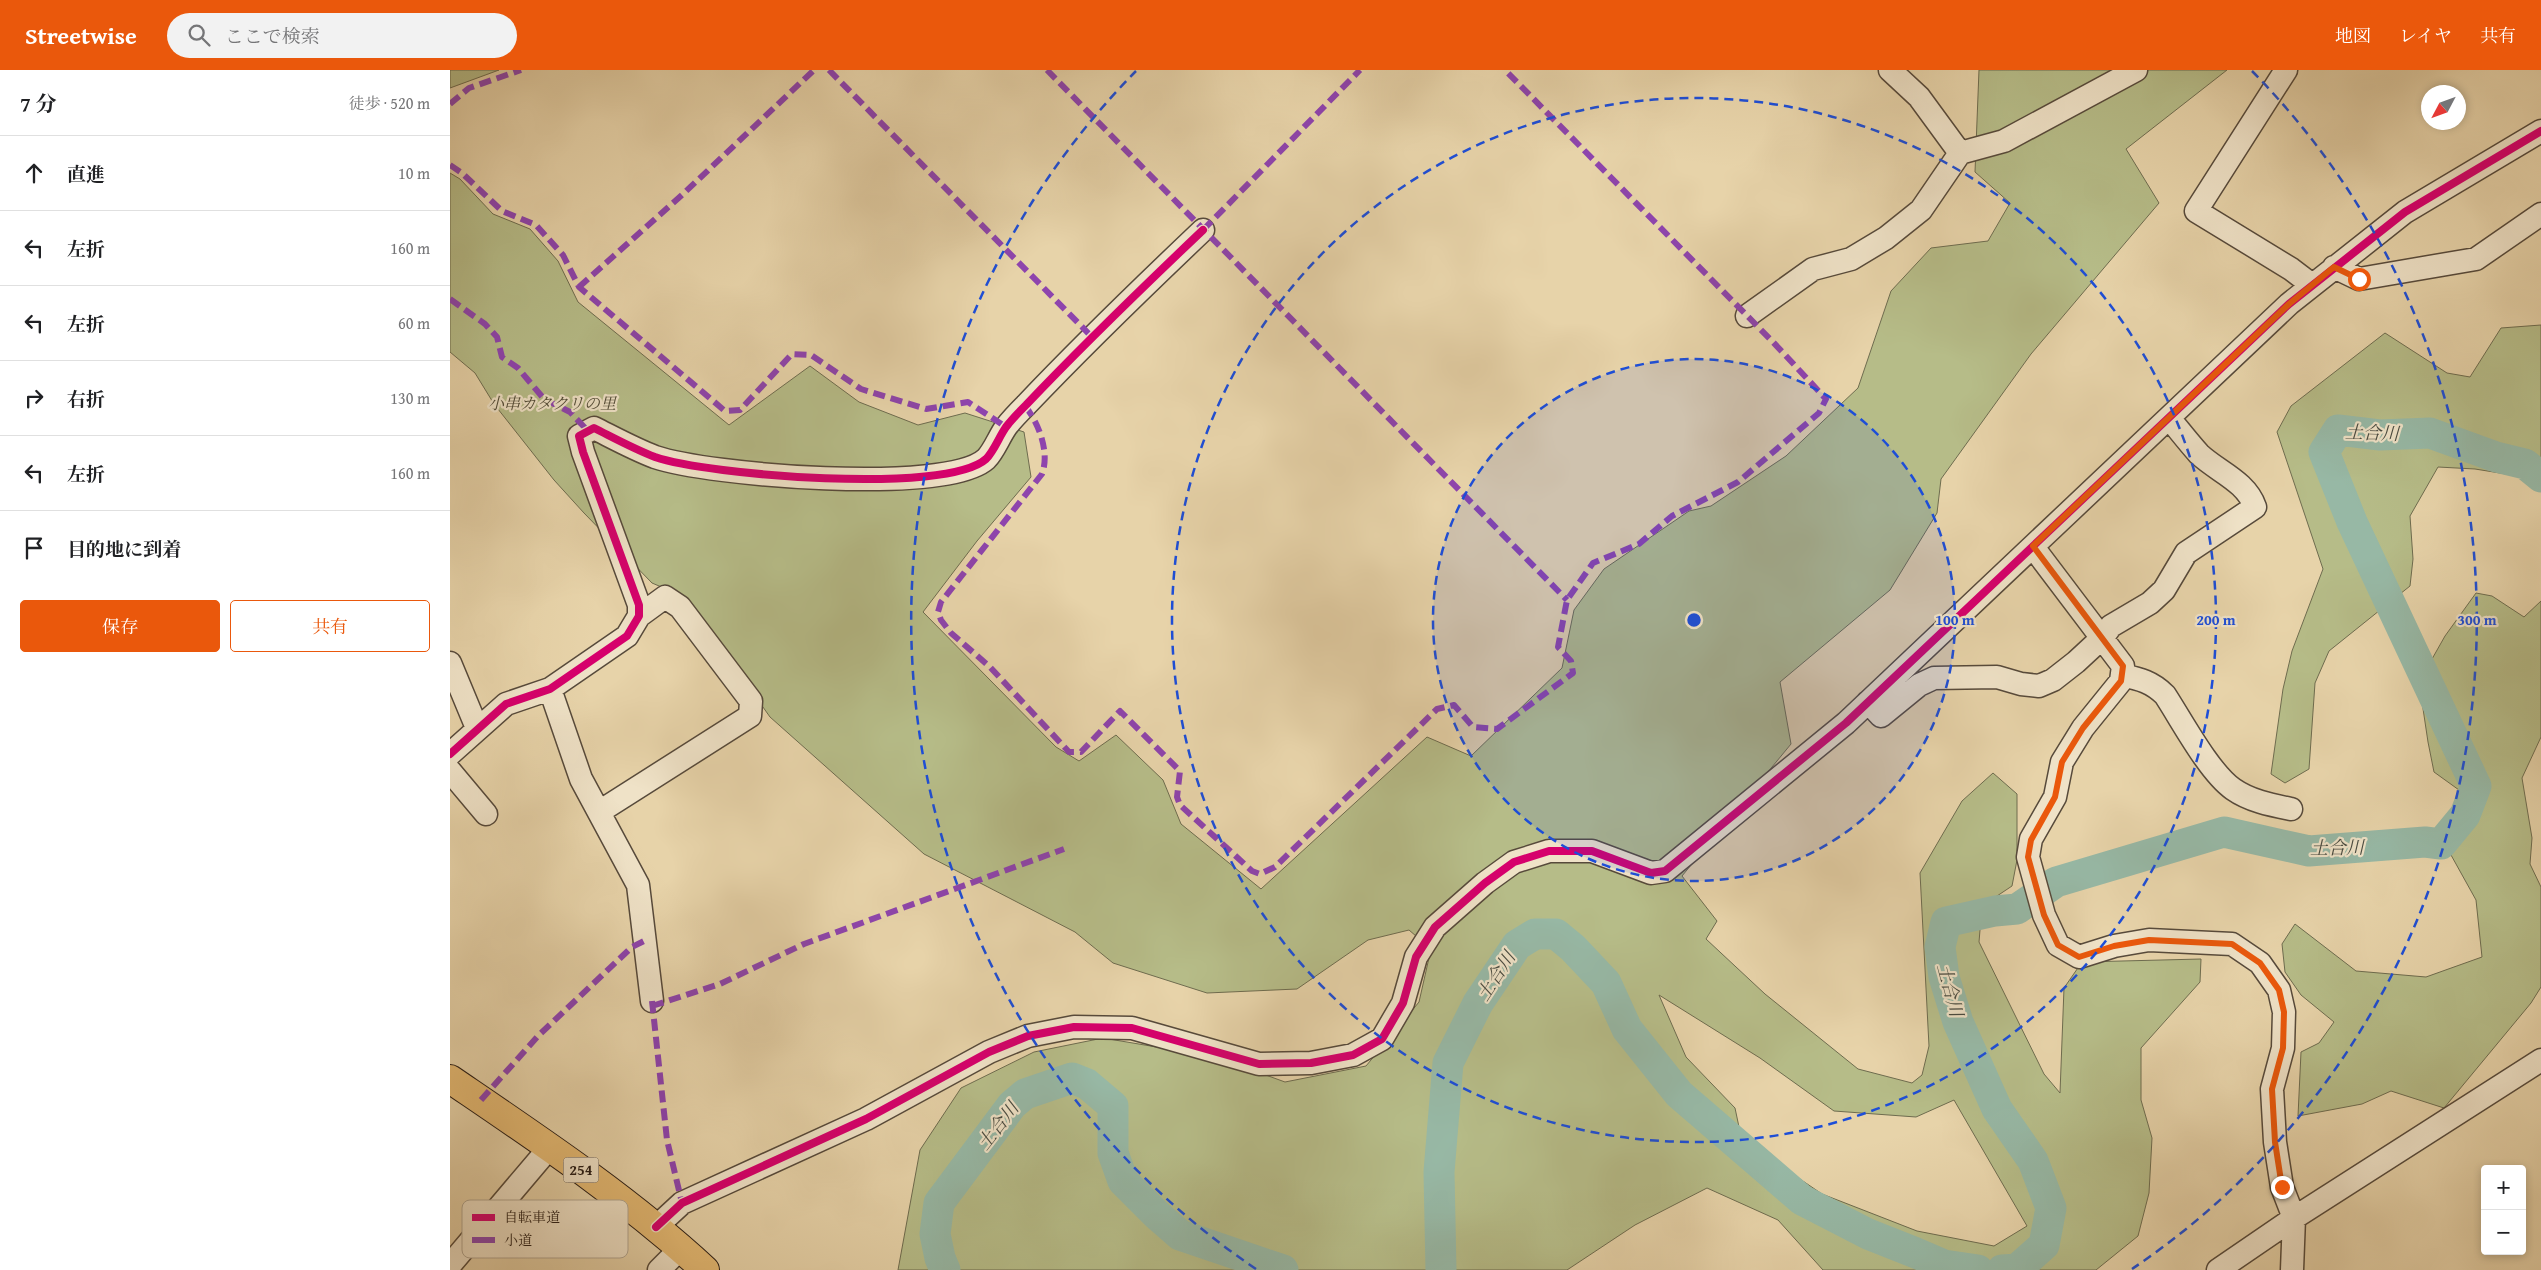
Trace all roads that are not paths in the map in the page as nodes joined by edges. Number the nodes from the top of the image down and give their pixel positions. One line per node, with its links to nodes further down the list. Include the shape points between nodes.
1 (1890, 70): 5 (street, via 1920,97)
2 (2136, 70): 5 (street, via 2004,141)
3 (2286, 70): 9 (street, via 2196,211)
4 (2541, 131): 8 (street, via 2404,212)
5 (1960, 153): 10 (street, via 1921,210 1886,238 1851,259 1813,269)
6 (2541, 214): 8 (street, via 2476,259 2359,279)
7 (1202, 230): 13 (street, via 1025,406 1006,427 986,459 965,470 899,480 704,469 655,457 594,428 586,430 578,436 639,606)
8 (2334, 267): 9 (street)
9 (2312, 285): 11 (street)
10 (1747, 316)
11 (2169, 418): 12 (street); 14 (street, via 2200,454 2252,497 2255,506 2186,552 2164,590 2150,603 2111,626)
12 (2033, 546): 14 (street); 18 (street)
13 (639, 616): 17 (street, via 628,636); 23 (street, via 664,597 680,608 751,700 750,716)
14 (2103, 637): 16 (street, via 2123,666); 18 (street, via 2054,680 2039,686 1997,677 1934,678 1919,685 1881,716)
15 (450, 663): 19 (street)
16 (2122, 675): 22 (street, via 2145,680 2157,687 2215,770 2233,789 2262,803); 32 (street, via 2121,681 2083,728 2062,762 2055,797 2031,840 2028,857 2044,915 2058,945 2079,957 2149,940 2232,944 2260,963 2279,990 2284,1012 2283,1048 2272,1089 2282,1187)
17 (550, 689): 19 (street, via 506,704); 23 (street, via 581,779)
18 (1868, 702): 33 (street, via 1665,871 1651,873 1592,851 1549,851 1514,862 1436,927 1416,957 1403,1003 1382,1039 1352,1056 1312,1063 1259,1064 1132,1028 1074,1027 1028,1036 988,1052 866,1119 682,1203)
19 (477, 728): 20 (street)
20 (450, 754)
21 (450, 772): 24 (street)
22 (2291, 808)
23 (599, 812): 25 (street, via 638,884)
24 (486, 814)
25 (652, 1001)
26 (2541, 1060): 32 (street)
27 (450, 1079): 28 (highway, 254)
28 (550, 1147): 29 (street); 30 (highway, 254)
29 (505, 1200)
30 (621, 1200)
31 (628, 1205): 33 (highway, 254)
32 (2294, 1218): 39 (street); 40 (street)
33 (656, 1226): 34 (highway, 254)
34 (681, 1248): 37 (street); 38 (highway, 254)
35 (462, 1251): 36 (street)
36 (450, 1265)
37 (659, 1270)
38 (705, 1270)
39 (2218, 1270)
40 (2292, 1270)

